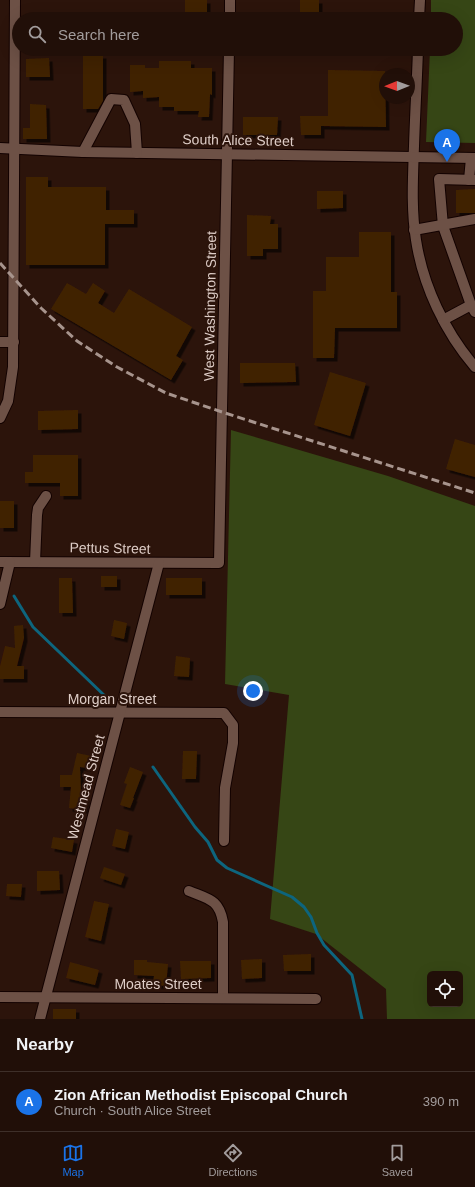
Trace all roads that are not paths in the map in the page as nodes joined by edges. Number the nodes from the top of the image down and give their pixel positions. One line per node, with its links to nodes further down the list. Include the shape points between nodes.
1 (15, 0): 4 (street)
2 (230, 0): 5 (street)
3 (420, 0): 6 (street)
4 (15, 12)
5 (230, 12)
6 (419, 12)
7 (15, 56): 11 (street)
8 (229, 56): 14 (street, West Washington Street)
9 (418, 56): 15 (street)
10 (0, 148): 11 (street, South Alice Street)
11 (14, 149): 12 (street, South Alice Street); 24 (street)
12 (83, 152): 13 (street, South Alice Street); 13 (street, via 111,100 124,100 135,124)
13 (137, 153): 14 (street, South Alice Street)
14 (228, 154): 15 (street, South Alice Street); 31 (street, West Washington Street)
15 (414, 157): 16 (street, South Alice Street); 20 (street)
16 (473, 158): 17 (street)
17 (472, 180): 19 (street, via 439,179)
18 (475, 219): 19 (street)
19 (443, 226): 20 (street); 21 (street)
20 (414, 230): 22 (street, via 421,264)
21 (473, 308): 22 (street)
22 (443, 320): 25 (street)
23 (0, 342): 24 (street)
24 (14, 342): 26 (street, via 11,386 8,401)
25 (475, 367)
26 (0, 418)
27 (46, 496): 29 (street, via 38,508)
28 (5, 562): 29 (street, Pettus Street); 32 (street)
29 (35, 562): 30 (street, Pettus Street)
30 (159, 563): 31 (street, Pettus Street); 34 (street, Westmead Street)
31 (219, 563)
32 (0, 604)
33 (0, 712): 34 (street, Morgan Street)
34 (120, 713): 35 (street, Morgan Street, via 224,713 233,725 233,743 225,788); 38 (street, Westmead Street)
35 (224, 841)
36 (189, 891): 39 (street, via 212,900 221,912)
37 (0, 997): 38 (street, Moates Street)
38 (45, 997): 39 (street, Moates Street); 41 (street, Westmead Street)
39 (223, 998): 40 (street, Moates Street)
40 (316, 999)
41 (40, 1019)

